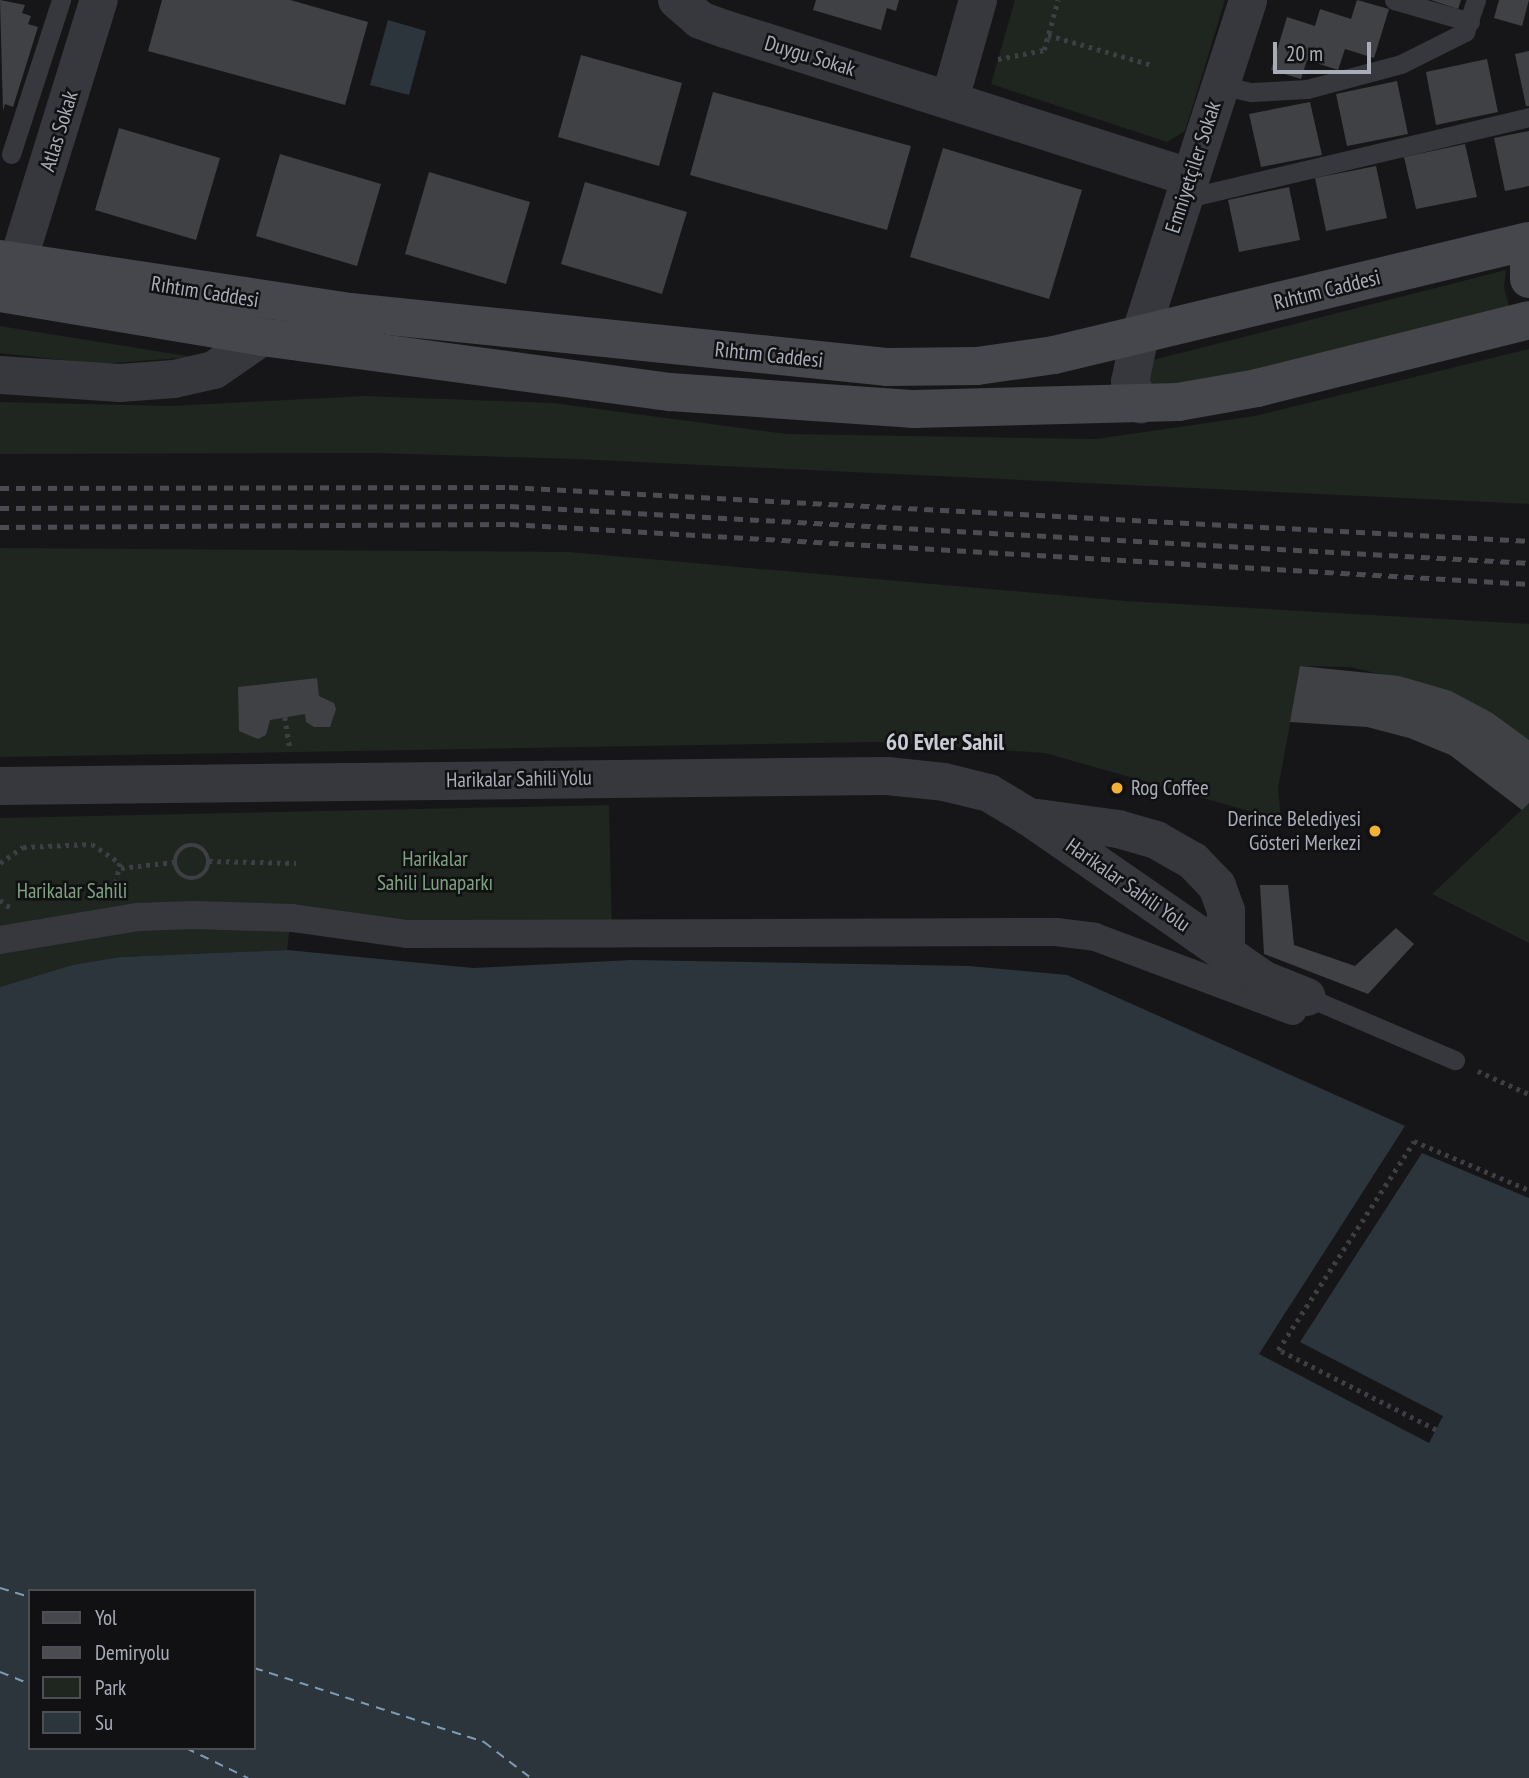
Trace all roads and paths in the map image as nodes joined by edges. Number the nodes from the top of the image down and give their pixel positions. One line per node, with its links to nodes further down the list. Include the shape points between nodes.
1 (61, 0): 15 (lane)
2 (100, 0): 19 (street, Atlas Sokak)
3 (677, 0): 12 (street, Duygu Sokak, via 700,20)
4 (978, 0): 12 (street)
5 (1058, 0): 10 (path)
6 (1248, 0): 13 (street, Emniyetçiler Sokak)
7 (1394, 0): 9 (lane)
8 (1476, 0): 9 (lane)
9 (1470, 22): 13 (lane, via 1465,32 1435,51 1307,89 1251,92)
10 (1048, 35): 11 (path); 12 (path, via 1044,50)
11 (1152, 65)
12 (955, 83): 16 (street, Duygu Sokak)
13 (1220, 85): 16 (street, Emniyetçiler Sokak)
14 (1529, 117): 16 (lane)
15 (11, 154)
16 (1185, 188): 23 (street, Emniyetçiler Sokak)
17 (1529, 241): 23 (main road, Rıhtım Caddesi)
18 (1529, 266): 20 (main road)
19 (6, 277): 21 (main road, Rıhtım Caddesi)
20 (1529, 279)
21 (266, 320): 23 (main road, Rıhtım Caddesi, via 888,367 977,366 1054,355); 24 (street, Rıhtım Caddesi, via 214,370 174,379 120,383); 25 (main road, Rıhtım Caddesi, via 670,393 994,410)
22 (1529, 320): 25 (main road, Rıhtım Caddesi, via 1257,388)
23 (1140, 335): 25 (street, Emniyetçiler Sokak, via 1130,382)
24 (0, 375)
25 (1141, 405)
26 (285, 717): 27 (path)
27 (291, 752)
28 (0, 786): 30 (street, Harikalar Sahili Yolu, via 887,776 972,788)
29 (0, 808): 30 (street, Harikalar Sahili Yolu, via 953,797)
30 (1029, 817): 38 (street, Harikalar Sahili Yolu); 38 (street, Harikalar Sahili Yolu, via 1156,839 1193,861 1217,886 1226,911)
31 (209, 861): 32 (path, via 200,847 188,845); 32 (path, via 206,872 192,879 181,876); 34 (path)
32 (174, 862): 35 (path)
33 (0, 863): 35 (path, via 23,847 92,844 109,852)
34 (296, 863)
35 (121, 868): 36 (path)
36 (120, 880)
37 (0, 940): 39 (street, via 138,917 192,915 292,918 408,934 1056,932 1095,937)
38 (1226, 954): 39 (street, Harikalar Sahili Yolu)
39 (1304, 1006): 40 (lane)
40 (1455, 1060): 41 (path)
41 (1529, 1094)
42 (1529, 1190): 43 (path, via 1414,1141 1278,1350)
43 (1436, 1430)

